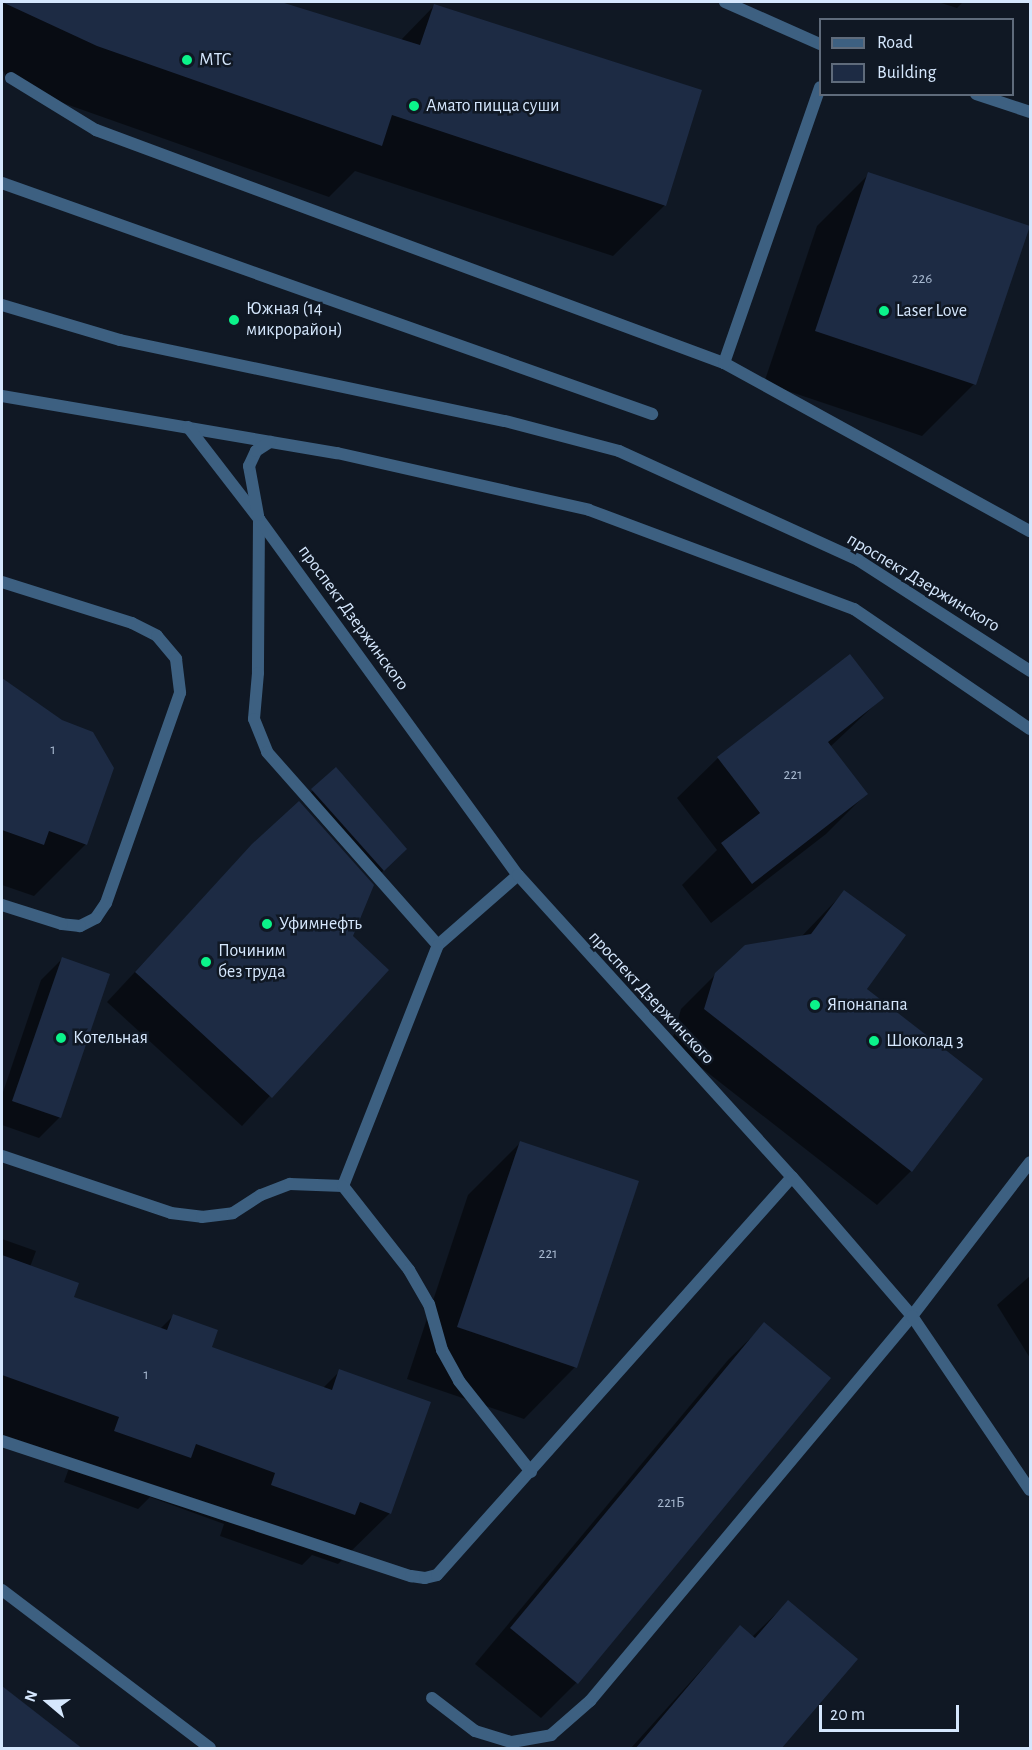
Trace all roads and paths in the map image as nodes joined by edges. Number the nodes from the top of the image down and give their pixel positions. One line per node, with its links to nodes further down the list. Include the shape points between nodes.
1 (725, 2): 2 (street)
2 (819, 44)
3 (11, 78): 9 (street, via 96,130)
4 (819, 90): 9 (street)
5 (982, 96): 6 (street)
6 (1030, 112)
7 (2, 183): 11 (street)
8 (2, 305): 17 (street, проспект Дзержинского, via 120,340 506,421 619,451 858,560)
9 (724, 363): 15 (street)
10 (2, 396): 12 (street)
11 (652, 414)
12 (188, 428): 13 (street); 14 (street, проспект Дзержинского)
13 (270, 442): 14 (street, via 256,451 249,466); 18 (street, via 589,510 854,609)
14 (259, 519): 19 (street, проспект Дзержинского); 21 (street, via 254,719 267,752)
15 (1030, 531)
16 (2, 582): 20 (street, via 132,623 157,636 176,659 180,693 106,903 96,918 80,926 62,924)
17 (1030, 671)
18 (1030, 729)
19 (518, 875): 21 (street); 24 (street, проспект Дзержинского, via 581,949)
20 (2, 905)
21 (438, 945): 25 (street)
22 (2, 1156): 25 (street, via 171,1213 202,1217 233,1213 261,1195 290,1184)
23 (1030, 1162): 26 (street)
24 (792, 1177): 26 (street, проспект Дзержинского); 28 (street)
25 (343, 1186): 28 (street, via 409,1270 429,1304 442,1350 459,1381)
26 (912, 1316): 29 (street, проспект Дзержинского); 31 (street, via 590,1701 551,1734 512,1742 475,1731)
27 (2, 1441): 28 (street, via 425,1578 449,1565)
28 (531, 1472)
29 (1030, 1490)
30 (2, 1590): 32 (street)
31 (432, 1698)
32 (210, 1749)

